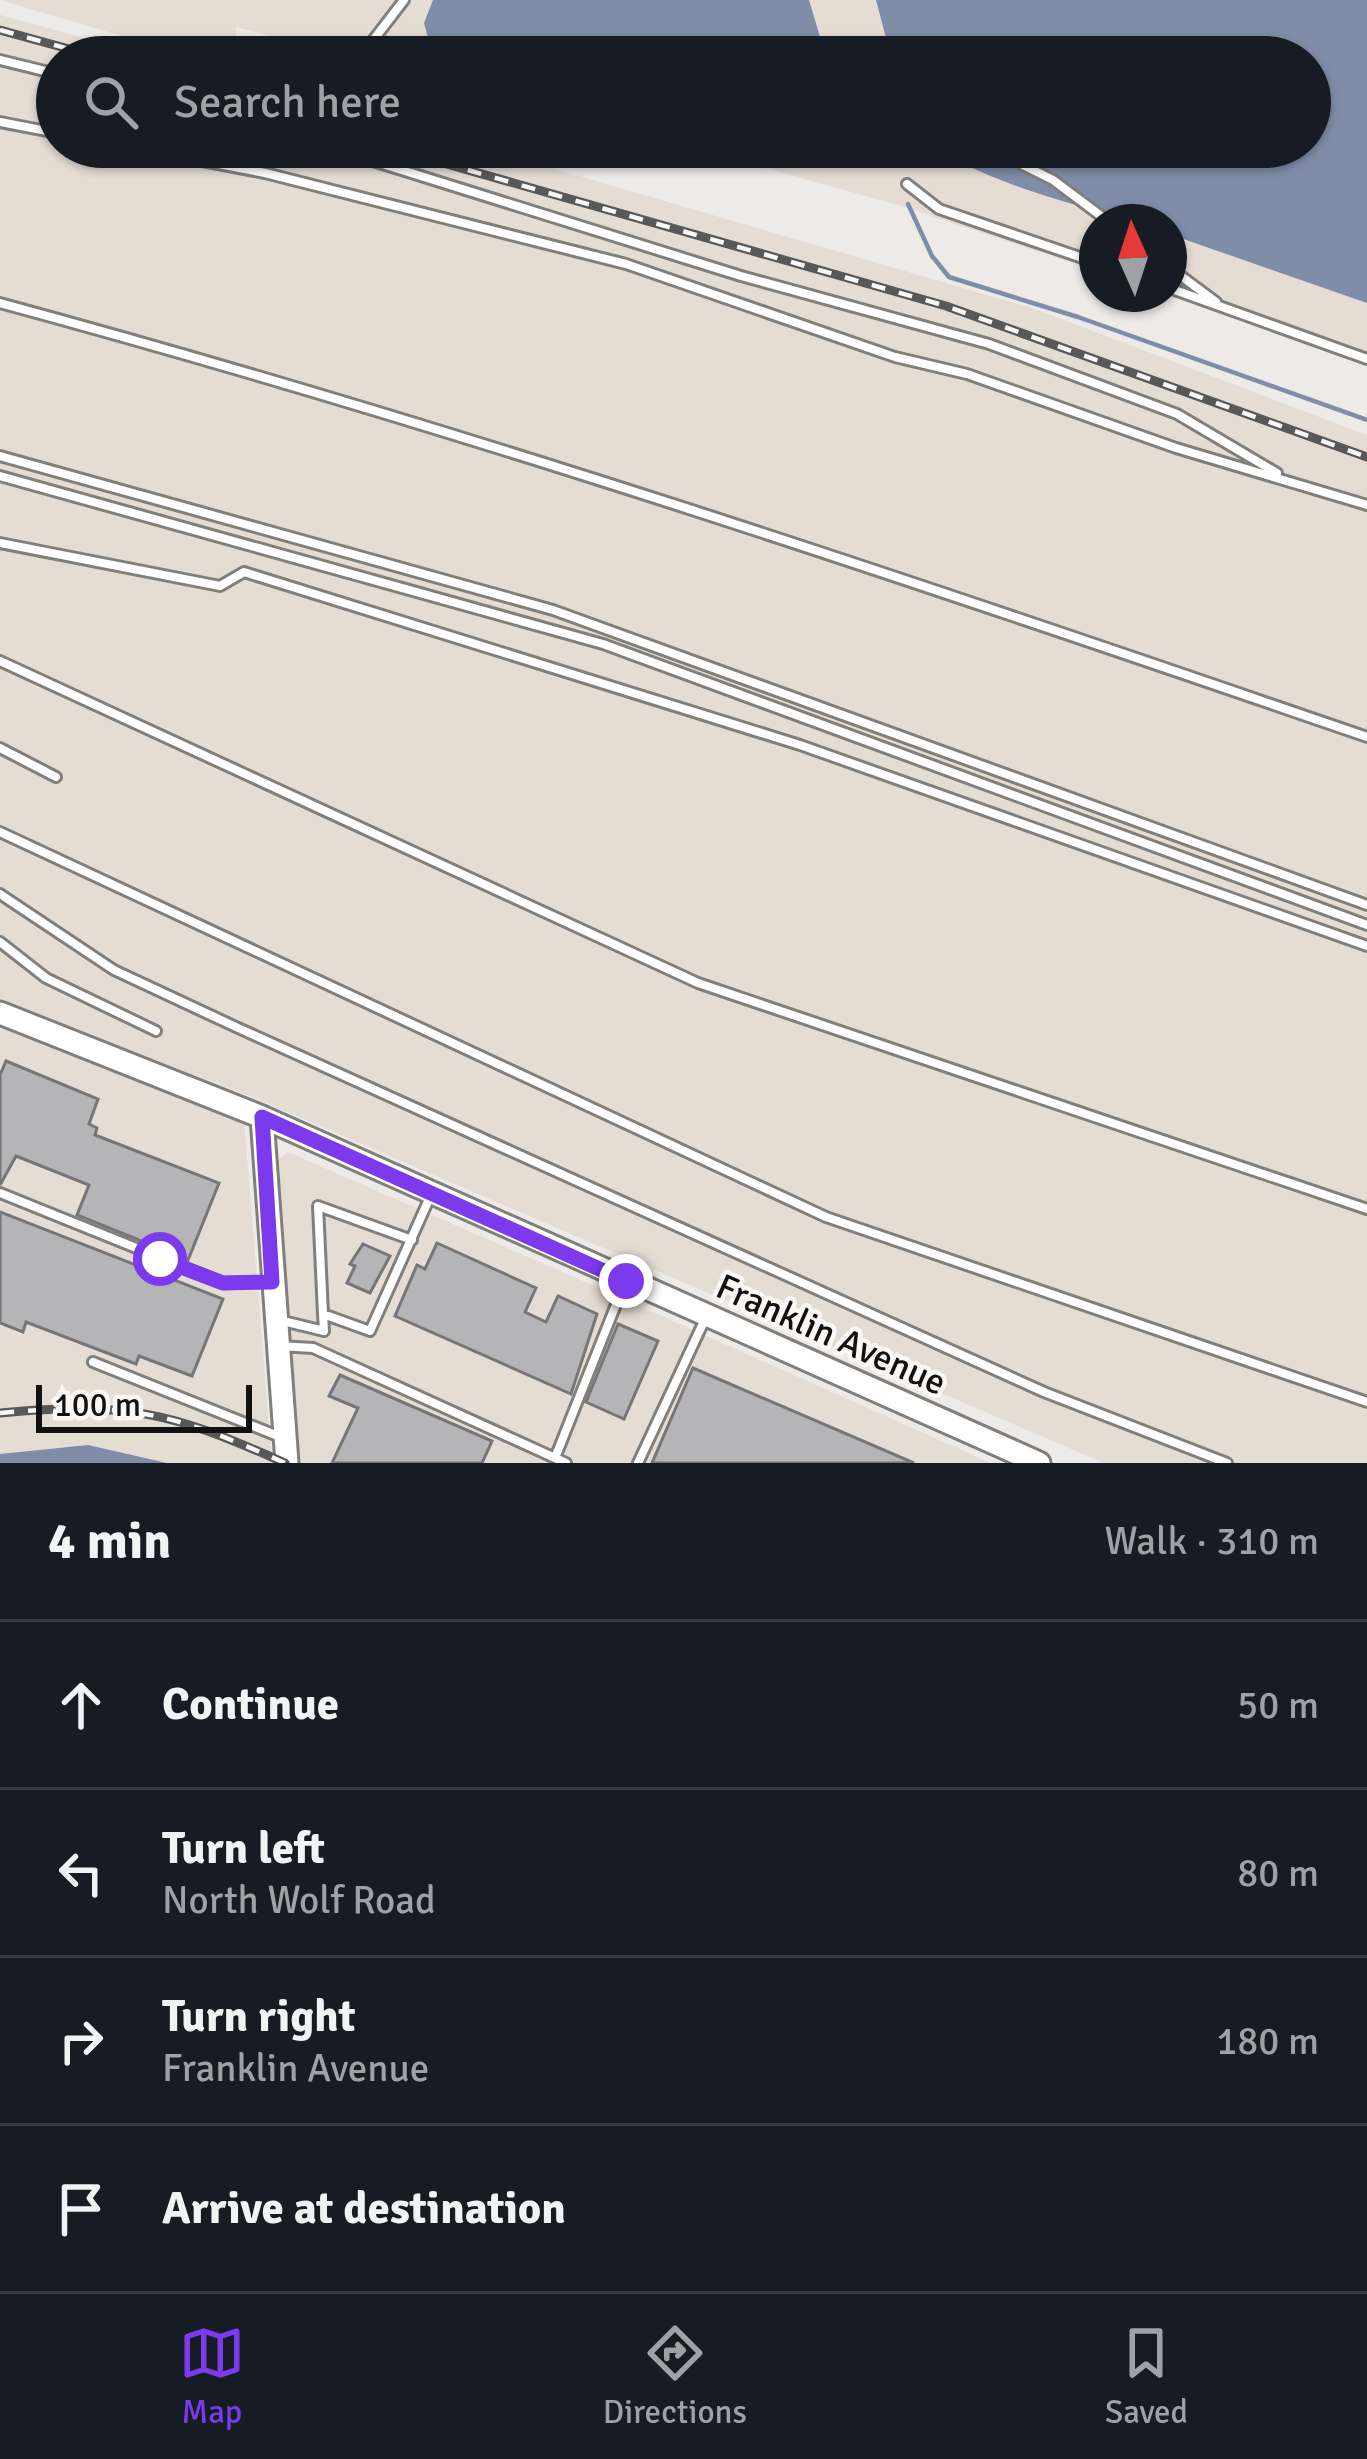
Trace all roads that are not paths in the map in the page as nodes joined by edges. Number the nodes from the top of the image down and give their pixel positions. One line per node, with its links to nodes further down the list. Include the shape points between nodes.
1 (404, 0): 2 (lane)
2 (376, 36)
3 (0, 60): 4 (lane)
4 (36, 69)
5 (0, 122): 6 (lane)
6 (36, 129)
7 (235, 168): 20 (lane, via 626,264)
8 (396, 168): 20 (lane, via 989,344 1178,414)
9 (1029, 168): 11 (lane)
10 (907, 184): 12 (lane, via 939,209)
11 (1085, 204)
12 (1079, 257)
13 (1187, 280): 16 (lane)
14 (1187, 294): 16 (lane)
15 (0, 303): 24 (lane, via 268,375 726,518)
16 (1223, 307): 17 (lane)
17 (1367, 359)
18 (0, 456): 29 (lane, via 553,610)
19 (0, 476): 30 (lane, via 603,644)
20 (1288, 480): 21 (lane)
21 (1367, 506)
22 (0, 543): 32 (lane, via 220,586 244,572 800,745)
23 (0, 661): 38 (lane, via 698,982)
24 (1367, 737)
25 (0, 748): 26 (lane)
26 (56, 777)
27 (0, 832): 47 (lane, via 826,1216)
28 (0, 894): 54 (lane, via 114,970 216,1018 1044,1393)
29 (1367, 905)
30 (1367, 925)
31 (0, 942): 34 (lane, via 46,978)
32 (1367, 946)
33 (2, 1018): 35 (main road, Franklin Avenue)
34 (156, 1031)
35 (262, 1117): 37 (main road, Franklin Avenue); 41 (main road)
36 (0, 1193): 41 (lane, via 223,1283)
37 (430, 1195): 39 (lane); 40 (main road, Franklin Avenue)
38 (1367, 1210)
39 (412, 1240): 42 (lane, via 370,1331); 42 (lane, via 318,1206)
40 (626, 1281): 43 (main road, Franklin Avenue); 49 (lane)
41 (272, 1282): 44 (main road)
42 (323, 1314): 44 (lane, via 324,1331)
43 (706, 1316): 52 (lane); 53 (main road, Franklin Avenue)
44 (275, 1319): 45 (main road)
45 (278, 1346): 48 (main road); 49 (lane, via 313,1348)
46 (93, 1362): 48 (lane)
47 (1367, 1402)
48 (285, 1439): 50 (main road)
49 (555, 1458): 51 (lane)
50 (286, 1463)
51 (566, 1463)
52 (638, 1463)
53 (1040, 1463)
54 (1227, 1463)

